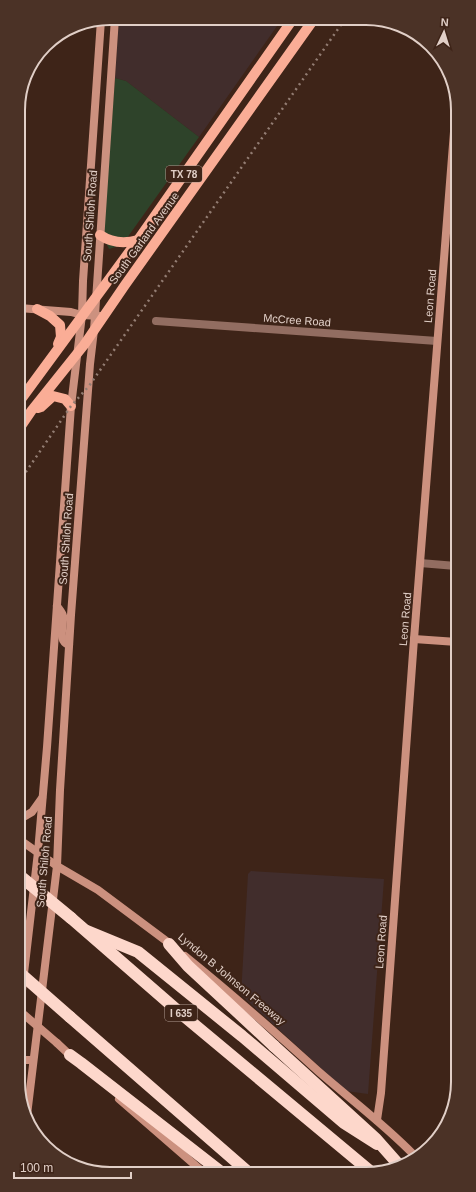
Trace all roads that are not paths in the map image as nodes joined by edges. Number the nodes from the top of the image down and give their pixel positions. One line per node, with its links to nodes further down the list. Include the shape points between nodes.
1 (115, 25): 6 (main road, South Shiloh Road)
2 (289, 25): 7 (main road, South Garland Avenue / TX 78)
3 (310, 25): 12 (main road, South Garland Avenue / TX 78)
4 (101, 26): 11 (main road, South Shiloh Road)
5 (451, 226): 15 (main road, Leon Road)
6 (100, 235): 7 (main road, via 115,242 127,243); 8 (main road, South Shiloh Road)
7 (138, 240): 8 (main road, South Garland Avenue / TX 78)
8 (96, 298): 11 (main road, South Garland Avenue / TX 78); 12 (main road, South Shiloh Road)
9 (25, 309): 10 (main road)
10 (37, 310): 11 (main road); 16 (main road, via 50,316 60,325 61,337)
11 (82, 315): 12 (main road); 16 (main road, South Garland Avenue / TX 78); 17 (main road, South Shiloh Road)
12 (99, 316): 14 (main road, South Garland Avenue / TX 78)
13 (156, 321): 15 (street, McCree Road)
14 (94, 330): 17 (main road, South Garland Avenue / TX 78); 27 (main road, South Shiloh Road)
15 (437, 341): 22 (main road, Leon Road)
16 (56, 352): 18 (main road, South Garland Avenue / TX 78)
17 (77, 355): 19 (main road, South Shiloh Road); 20 (main road, South Garland Avenue / TX 78)
18 (25, 394)
19 (71, 406): 20 (main road, via 65,399 54,396 41,407); 24 (main road, South Shiloh Road)
20 (32, 410): 21 (main road, South Garland Avenue / TX 78)
21 (25, 421)
22 (420, 564): 23 (street); 25 (main road, Leon Road)
23 (451, 566)
24 (57, 606): 27 (main road, via 64,615 62,635); 28 (main road, South Shiloh Road)
25 (414, 639): 26 (main road); 45 (main road, Leon Road)
26 (451, 642)
27 (69, 645): 29 (main road, South Shiloh Road)
28 (47, 748): 29 (main road); 30 (main road, South Shiloh Road)
29 (62, 748): 34 (main road, South Shiloh Road)
30 (43, 797): 31 (main road, via 32,812); 33 (main road, South Shiloh Road)
31 (25, 816)
32 (25, 843): 33 (main road, Lyndon B Johnson Freeway)
33 (38, 852): 34 (main road, Lyndon B Johnson Freeway); 38 (main road, South Shiloh Road)
34 (57, 866): 37 (main road, Lyndon B Johnson Freeway, via 98,890); 43 (main road, South Shiloh Road)
35 (25, 880): 36 (highway, I 635, bridge)
36 (87, 931): 47 (highway, via 138,952 344,1123); 52 (highway, I 635, via 178,1011)
37 (170, 944): 45 (main road, Lyndon B Johnson Freeway); 48 (highway, bridge, via 188,966 376,1140)
38 (25, 964)
39 (25, 978): 51 (highway, bridge)
40 (25, 1015): 41 (main road, bridge)
41 (70, 1055): 49 (main road); 50 (highway)
42 (25, 1060): 43 (main road)
43 (33, 1060): 44 (main road, South Shiloh Road)
44 (28, 1104)
45 (377, 1120): 46 (main road, Lyndon B Johnson Freeway)
46 (412, 1153)
47 (399, 1159)
48 (395, 1161)
49 (197, 1167)
50 (215, 1167)
51 (242, 1167)
52 (365, 1167)

